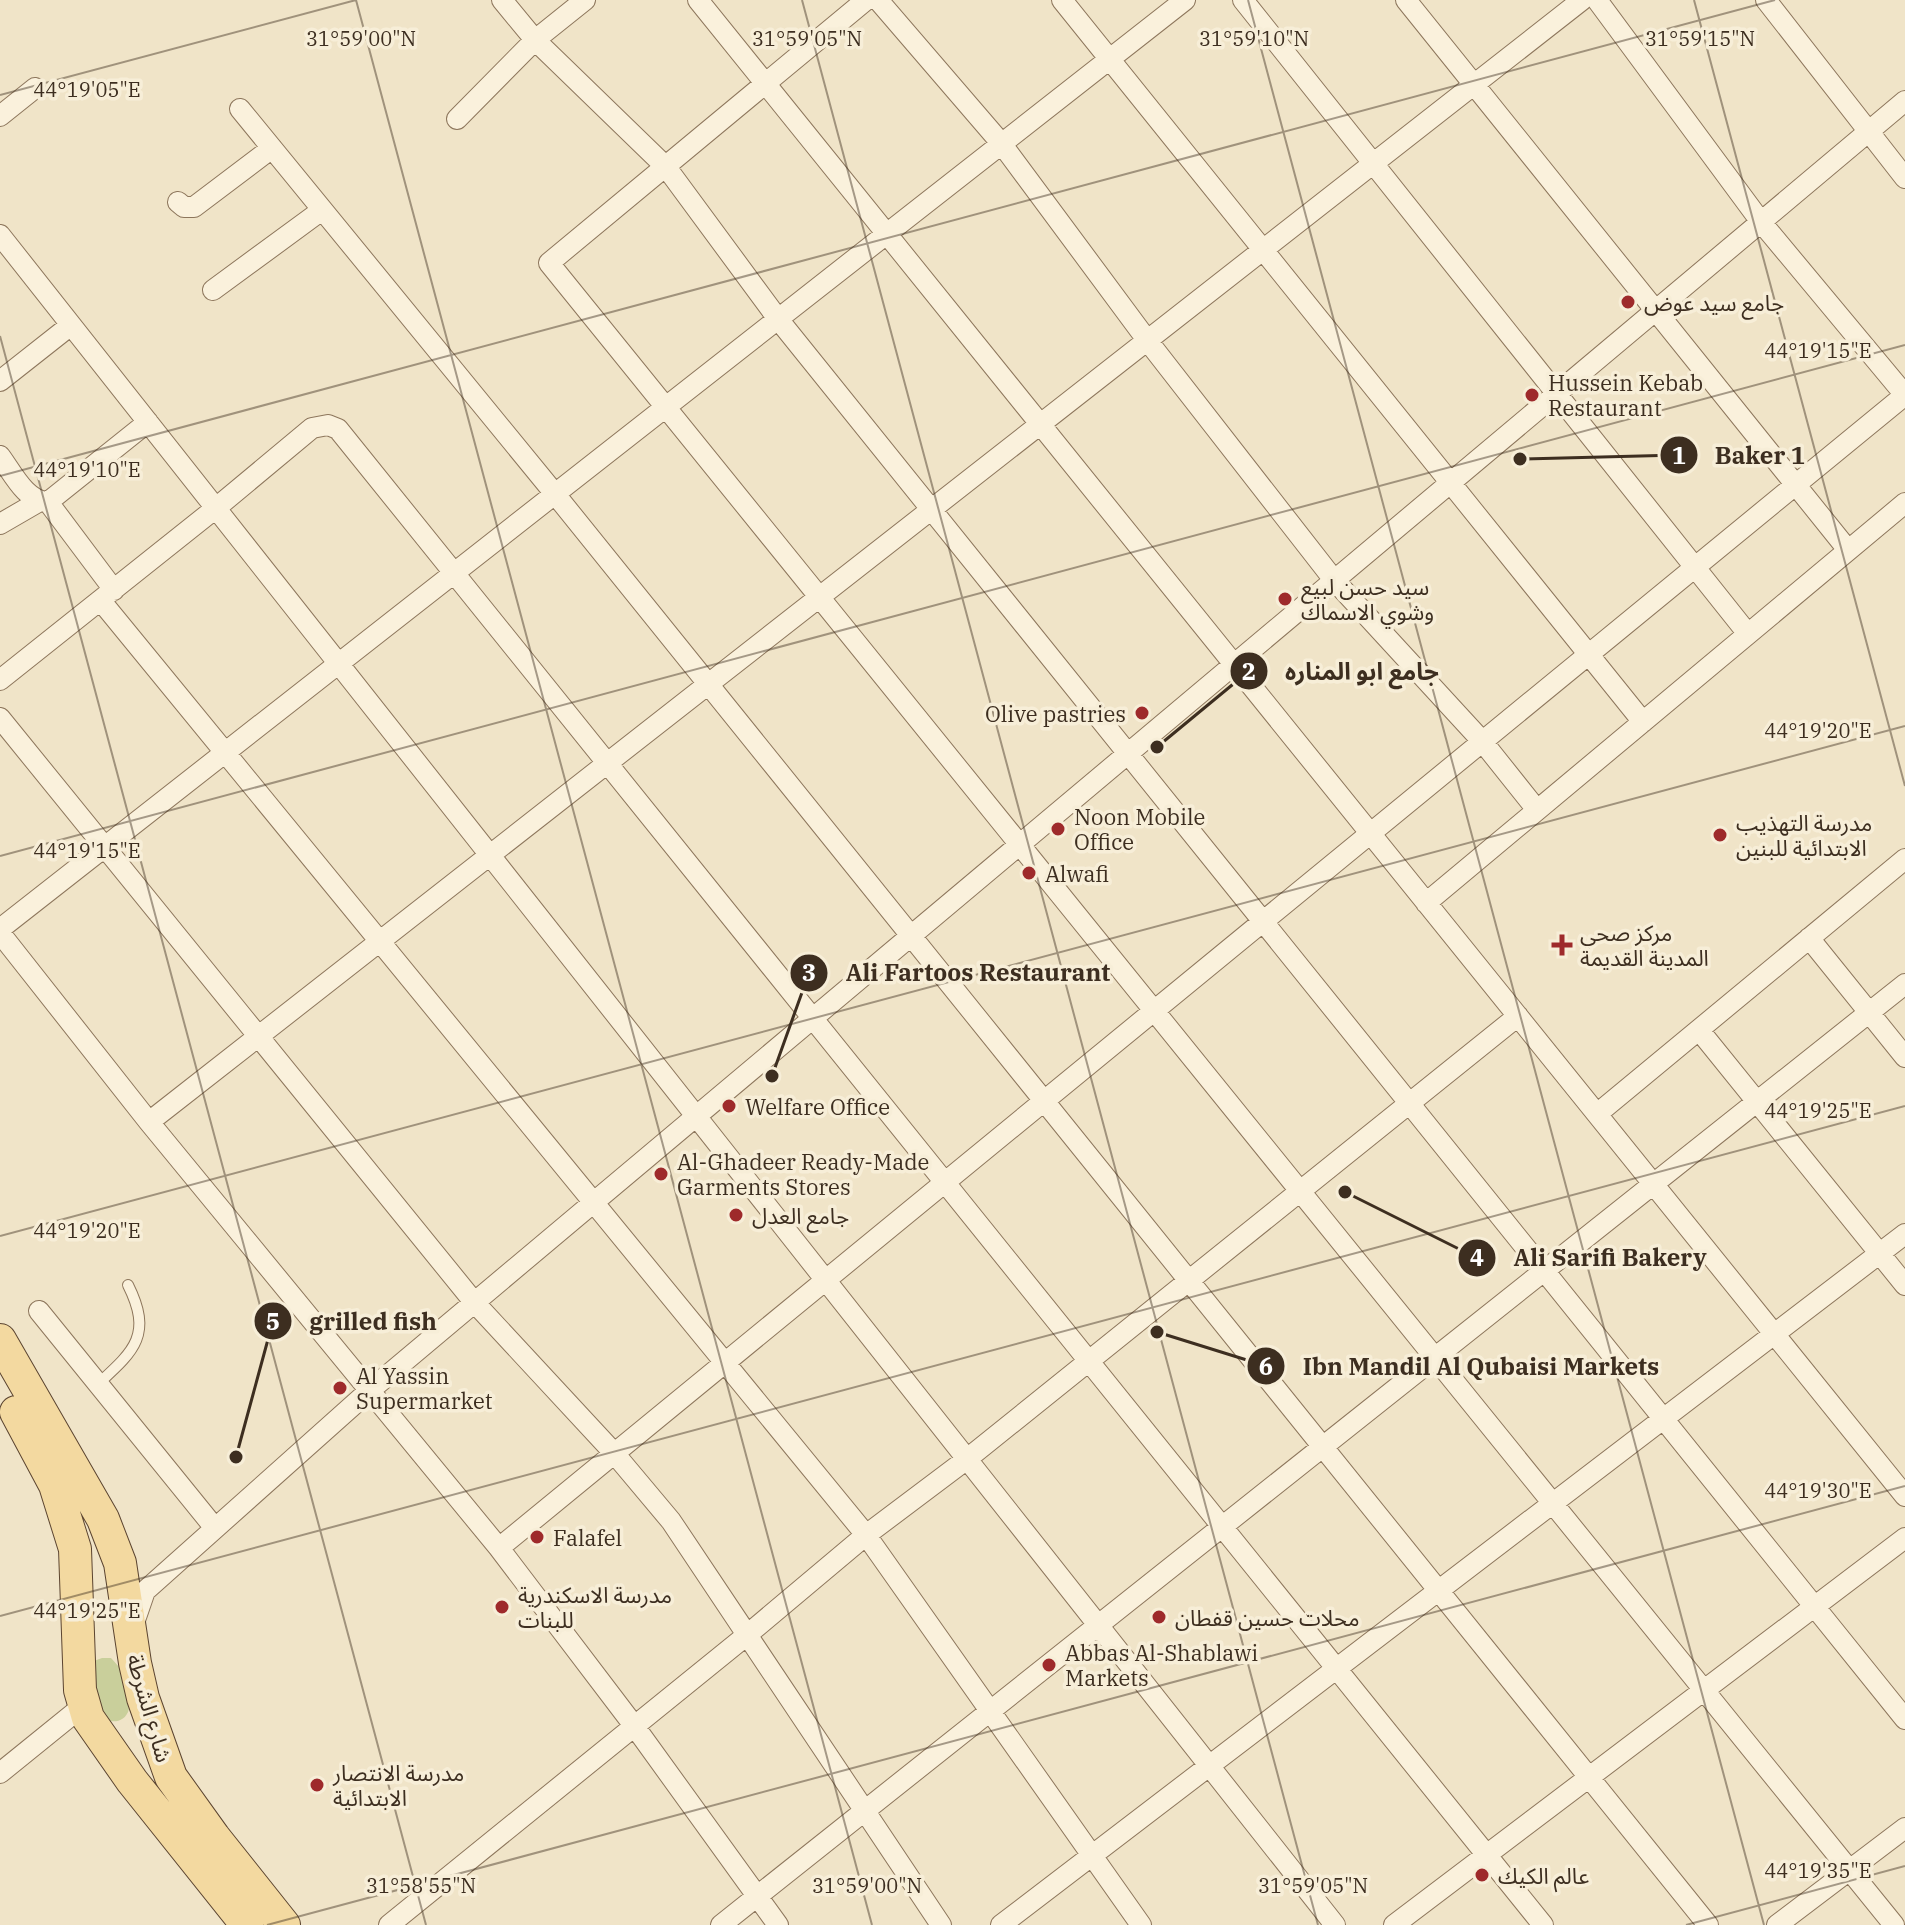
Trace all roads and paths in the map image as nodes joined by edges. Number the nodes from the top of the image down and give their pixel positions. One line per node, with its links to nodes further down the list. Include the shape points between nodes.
1 (502, 0): 13 (street)
2 (585, 0): 13 (street)
3 (698, 0): 15 (street)
4 (866, 0): 15 (street)
5 (878, 0): 23 (street)
6 (1062, 0): 14 (street)
7 (1185, 0): 14 (street)
8 (1243, 0): 25 (street)
9 (1406, 0): 16 (street)
10 (1582, 0): 16 (street)
11 (1597, 0): 30 (street)
12 (1766, 0): 22 (street)
13 (535, 40): 21 (street); 26 (street)
14 (1109, 59): 23 (street); 33 (street)
15 (765, 84): 26 (street); 31 (street)
16 (1474, 84): 25 (street); 35 (street)
17 (35, 88): 20 (street)
18 (1905, 101): 22 (street)
19 (240, 109): 24 (street)
20 (0, 116)
21 (457, 119)
22 (1869, 132): 27 (street); 30 (street)
23 (1001, 143): 31 (street); 38 (street)
24 (272, 148): 28 (street, via 194,207); 29 (street)
25 (1373, 163): 33 (street); 40 (street)
26 (666, 167): 36 (street); 42 (street, via 549,263)
27 (1905, 178)
28 (178, 202)
29 (322, 210): 34 (street); 48 (street)
30 (1761, 222): 35 (street); 41 (street)
31 (887, 234): 36 (street); 44 (street)
32 (0, 235): 37 (street)
33 (1262, 250): 38 (street); 46 (street)
34 (213, 290)
35 (1656, 311): 40 (street); 47 (street)
36 (778, 319): 42 (street); 52 (street)
37 (71, 325): 39 (street); 43 (street)
38 (1147, 340): 44 (street); 57 (street)
39 (0, 381)
40 (1556, 394): 46 (street); 55 (street)
41 (1905, 395): 47 (street)
42 (665, 407): 48 (street); 59 (street)
43 (148, 422): 49 (street); 51 (street)
44 (1040, 424): 52 (street); 63 (street)
45 (0, 456): 49 (street, via 30,496)
46 (1450, 483): 57 (street); 61 (street)
47 (1795, 485): 54 (street); 55 (street)
48 (555, 494): 56 (street); 65 (street)
49 (43, 502): 53 (street); 58 (street)
50 (1905, 503): 54 (street)
51 (216, 508): 56 (street, via 312,428 328,425 338,429); 58 (street); 62 (street)
52 (931, 509): 59 (street); 70 (street)
53 (0, 524)
54 (1848, 550): 60 (street)
55 (1695, 567): 60 (street); 61 (street)
56 (454, 573): 62 (street); 71 (street)
57 (1334, 580): 63 (street); 68 (street)
58 (108, 596): 64 (street); 69 (street)
59 (819, 597): 65 (street); 74 (street)
60 (1748, 634): 67 (street)
61 (1588, 654): 67 (street); 68 (street)
62 (338, 663): 69 (street); 76 (street)
63 (1234, 664): 70 (street); 73 (street)
64 (0, 680)
65 (708, 684): 71 (street); 81 (street)
66 (0, 718): 75 (street)
67 (1643, 722): 72 (street)
68 (1482, 741): 72 (street); 73 (street)
69 (225, 752): 75 (street); 83 (street)
70 (1128, 754): 74 (street); 79 (street)
71 (607, 763): 76 (street); 88 (street)
72 (1537, 810): 78 (street)
73 (1370, 833): 78 (street); 79 (street)
74 (1020, 845): 81 (street); 85 (street)
75 (105, 847): 80 (street); 90 (street)
76 (490, 855): 83 (street); 96 (street)
77 (1905, 859): 82 (street)
78 (1426, 903): 87 (street)
79 (1263, 921): 85 (street); 94 (street)
80 (0, 931): 97 (street)
81 (911, 936): 88 (street); 92 (street)
82 (1809, 938): 86 (street); 89 (street)
83 (379, 941): 90 (street); 101 (street)
84 (1905, 984): 86 (street)
85 (1154, 1011): 92 (street); 100 (street)
86 (1869, 1013): 91 (street); 93 (street)
87 (1518, 1016): 94 (street); 95 (street)
88 (813, 1018): 96 (street); 98 (street)
89 (1699, 1030): 93 (street); 95 (street)
90 (257, 1038): 97 (street); 109 (street)
91 (1905, 1057)
92 (1044, 1101): 98 (street); 106 (street)
93 (1757, 1102): 99 (street); 103 (street)
94 (1409, 1103): 100 (street); 104 (street)
95 (1597, 1114): 99 (street)
96 (696, 1116): 101 (street); 105 (street)
97 (149, 1122): 118 (street)
98 (945, 1182): 105 (street); 114 (street)
99 (1653, 1184): 104 (street); 111 (street)
100 (1300, 1191): 106 (street); 113 (street)
101 (593, 1203): 109 (street); 115 (street)
102 (1905, 1234): 103 (street)
103 (1879, 1253): 108 (street); 111 (street)
104 (1544, 1271): 113 (street); 119 (street)
105 (825, 1280): 115 (street); 122 (street)
106 (1189, 1280): 114 (street); 120 (street)
107 (128, 1285): 117 (lane, via 141,1325 135,1346)
108 (1905, 1285)
109 (474, 1302): 118 (street); 121 (street)
110 (39, 1311): 117 (street)
111 (1774, 1334): 119 (street); 123 (street)
112 (0, 1340): 134 (main road, شارع الشرطة, via 103,1519 120,1563)
113 (1434, 1358): 120 (street); 124 (street)
114 (1089, 1361): 122 (street); 126 (street)
115 (725, 1363): 121 (street); 127 (street)
116 (0, 1380): 135 (main road, شارع الشرطة, via 65,1511 75,1549)
117 (98, 1384): 125 (street)
118 (369, 1391): 125 (street); 129 (street)
119 (1663, 1419): 124 (street); 131 (street)
120 (1323, 1447): 126 (street); 130 (street)
121 (614, 1453): 129 (street); 133 (street, via 671,1521)
122 (967, 1459): 127 (street); 132 (street)
123 (1905, 1496)
124 (1552, 1502): 130 (street); 137 (street)
125 (214, 1527): 134 (street, via 145,1591)
126 (1223, 1527): 132 (street); 136 (street)
127 (866, 1535): 133 (street); 139 (street)
128 (1905, 1538): 131 (street)
129 (499, 1548): 142 (street)
130 (1439, 1590): 136 (street); 146 (street)
131 (1814, 1607): 137 (street); 141 (street)
132 (1098, 1625): 139 (street); 144 (street)
133 (747, 1635): 142 (street); 147 (street)
134 (130, 1637): 135 (main road, via 115,1626 96,1627); 140 (main road, شارع الشرطة)
135 (77, 1648): 138 (main road, شارع الشرطة)
136 (1336, 1668): 144 (street); 149 (street)
137 (1703, 1689): 146 (street); 151 (street)
138 (84, 1705): 143 (main road, شارع الشرطة); 145 (street)
139 (990, 1712): 147 (street); 150 (street)
140 (149, 1718): 143 (main road, via 145,1734 133,1746); 154 (main road, شارع الشرطة, via 171,1777)
141 (1905, 1719)
142 (635, 1727): 152 (street); 155 (street)
143 (108, 1747): 153 (main road, شارع الشرطة)
144 (1209, 1766): 150 (street); 161 (street)
145 (0, 1773)
146 (1589, 1778): 149 (street); 164 (street)
147 (864, 1811): 152 (street); 158 (street)
148 (1905, 1828): 151 (street)
149 (1487, 1855): 162 (street); 163 (street)
150 (1092, 1856): 159 (street); 160 (street)
151 (1848, 1869): 165 (street); 166 (street)
152 (757, 1896): 156 (street); 157 (street)
153 (247, 1925)
154 (284, 1925)
155 (389, 1925)
156 (721, 1925)
157 (778, 1925)
158 (941, 1925)
159 (1001, 1925)
160 (1141, 1925)
161 (1335, 1925)
162 (1394, 1925)
163 (1543, 1925)
164 (1708, 1925)
165 (1777, 1925)
166 (1894, 1925)

